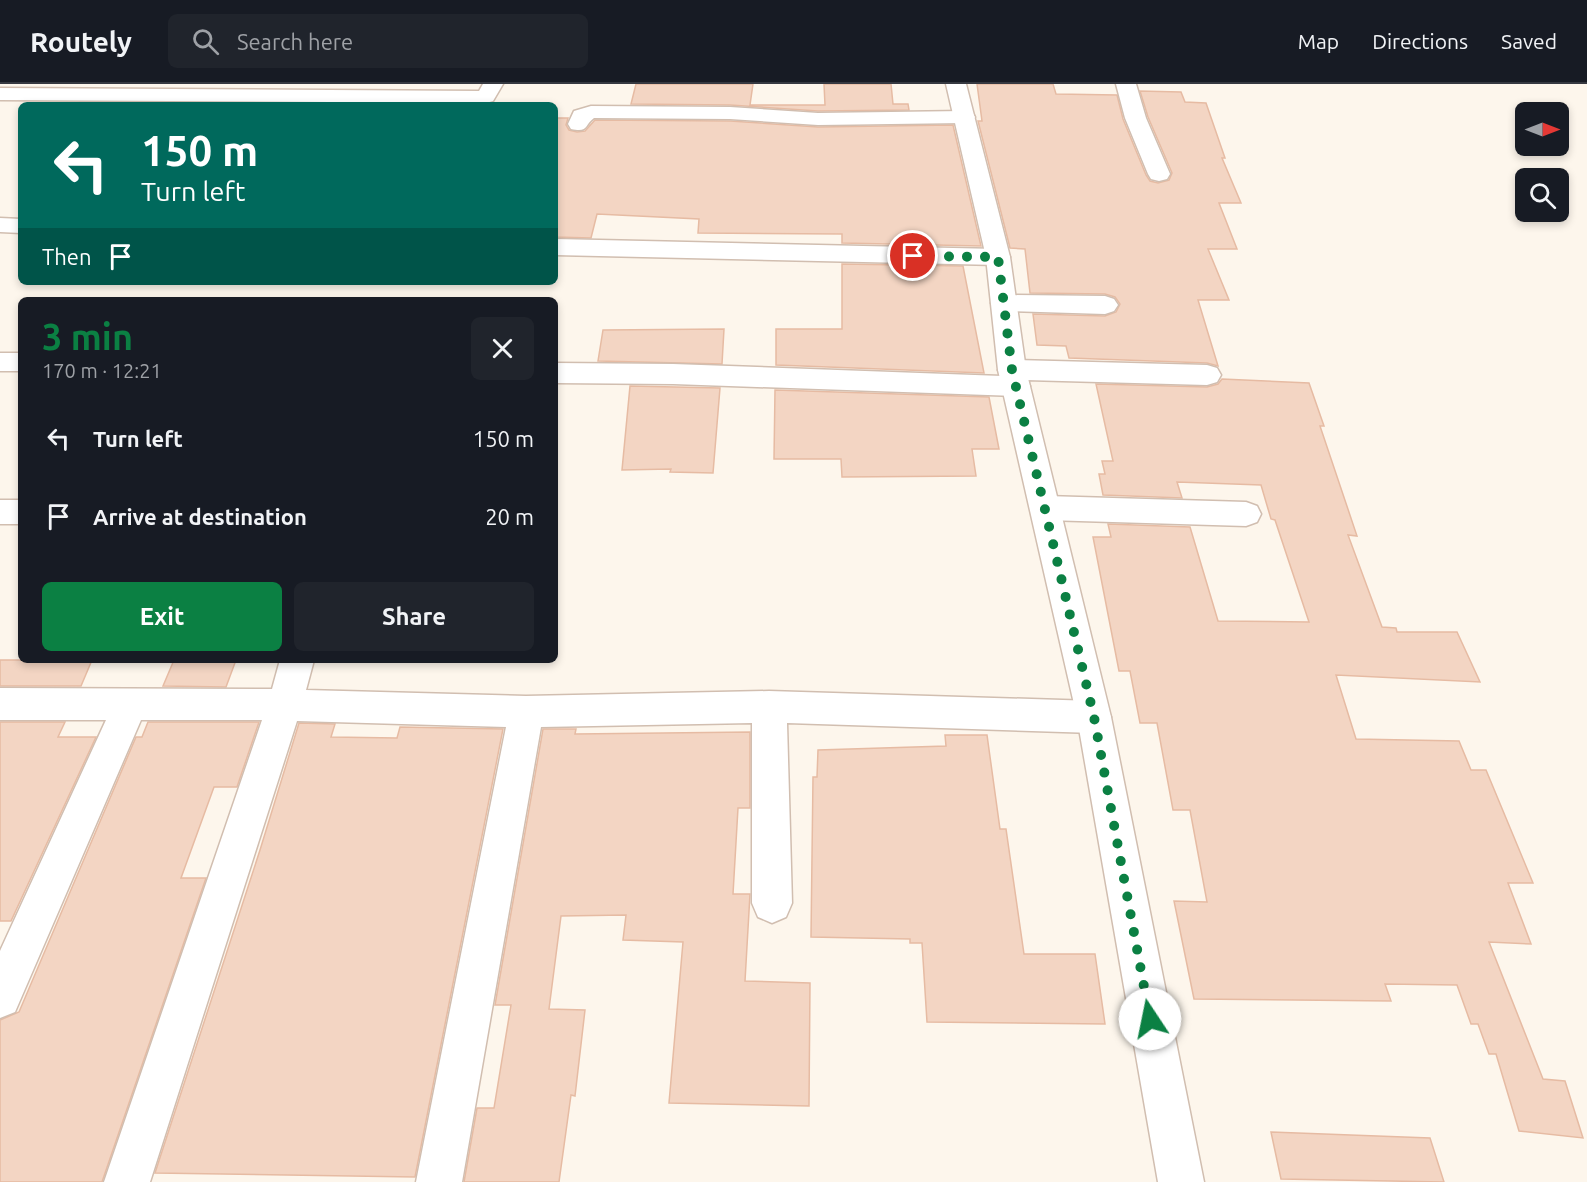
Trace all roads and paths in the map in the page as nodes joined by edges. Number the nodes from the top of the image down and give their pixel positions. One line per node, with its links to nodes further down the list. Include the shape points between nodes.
1 (956, 84): 5 (street)
2 (1126, 84): 7 (street, via 1138,126)
3 (0, 94): 4 (street)
4 (488, 96)
5 (964, 117): 6 (street, via 818,119 591,111 582,116); 11 (street)
6 (579, 124)
7 (1160, 174)
8 (0, 225): 9 (street)
9 (18, 226)
10 (558, 247): 11 (street)
11 (998, 257): 12 (street)
12 (1004, 303): 13 (street); 18 (street)
13 (1104, 305)
14 (0, 362): 15 (street)
15 (18, 362)
16 (558, 373): 18 (street)
17 (1207, 375): 18 (street)
18 (1014, 378): 19 (street)
19 (1046, 508): 22 (street); 29 (street)
20 (0, 512): 21 (street)
21 (18, 512)
22 (1246, 514)
23 (296, 663): 26 (street)
24 (0, 704): 25 (street)
25 (131, 704): 26 (street); 31 (street)
26 (285, 705): 28 (street); 32 (street)
27 (769, 707): 28 (street); 29 (street); 30 (street)
28 (526, 712): 33 (street)
29 (1094, 717): 34 (street)
30 (772, 903)
31 (0, 997)
32 (127, 1182)
33 (439, 1182)
34 (1181, 1182)

